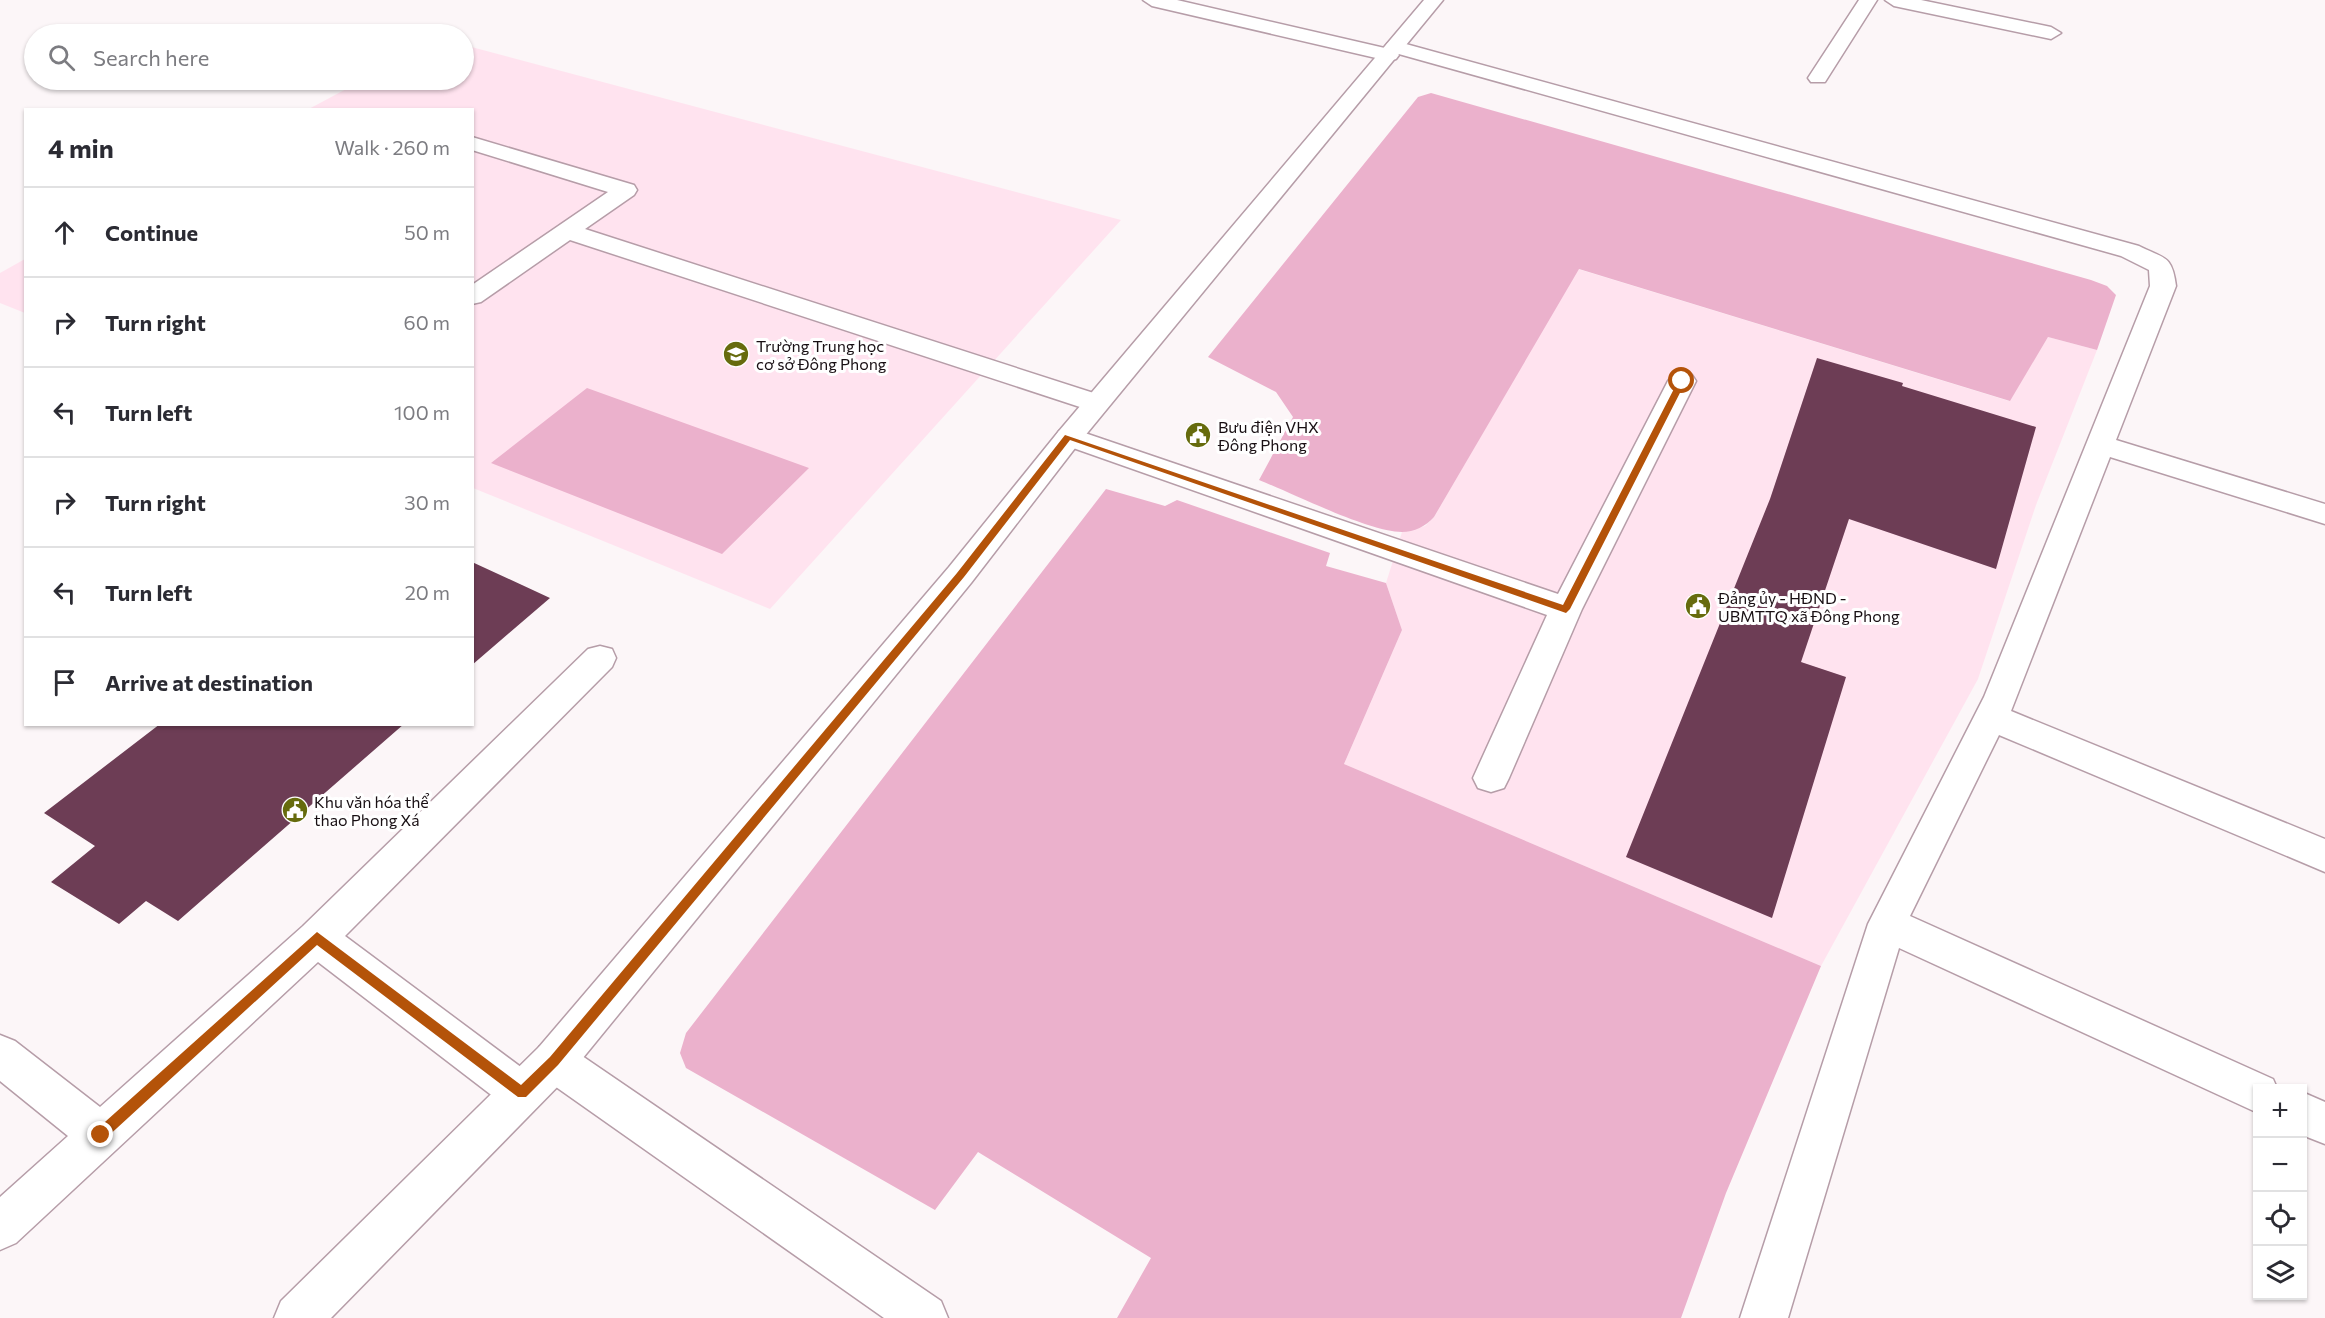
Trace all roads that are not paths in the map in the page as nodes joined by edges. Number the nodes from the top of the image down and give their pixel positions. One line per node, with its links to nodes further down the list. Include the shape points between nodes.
1 (1152, 0): 6 (street)
2 (1434, 0): 6 (street)
3 (1868, 0): 7 (street)
4 (1894, 0): 5 (street)
5 (2051, 33)
6 (1392, 51): 12 (street); 14 (street, via 2130,251 2161,266 2163,286)
7 (1818, 78)
8 (474, 143): 9 (street, via 626,190)
9 (567, 231): 10 (street); 12 (street)
10 (474, 296)
11 (1682, 381): 16 (street)
12 (1096, 404): 13 (street)
13 (1068, 436): 16 (street); 24 (street, via 960,575)
14 (2101, 445): 15 (street); 18 (street)
15 (2325, 514)
16 (1566, 609): 19 (street)
17 (600, 658): 22 (street)
18 (1991, 717): 20 (street); 21 (street)
19 (1491, 778)
20 (2325, 856)
21 (1887, 924): 25 (street); 33 (street)
22 (317, 938): 26 (street); 29 (street)
23 (0, 1055): 29 (street)
24 (554, 1061): 26 (street); 32 (street)
25 (2253, 1091)
26 (522, 1093): 31 (street)
27 (2307, 1115): 28 (street)
28 (2325, 1123)
29 (101, 1135): 30 (street)
30 (0, 1227)
31 (298, 1318)
32 (924, 1318)
33 (1764, 1318)

